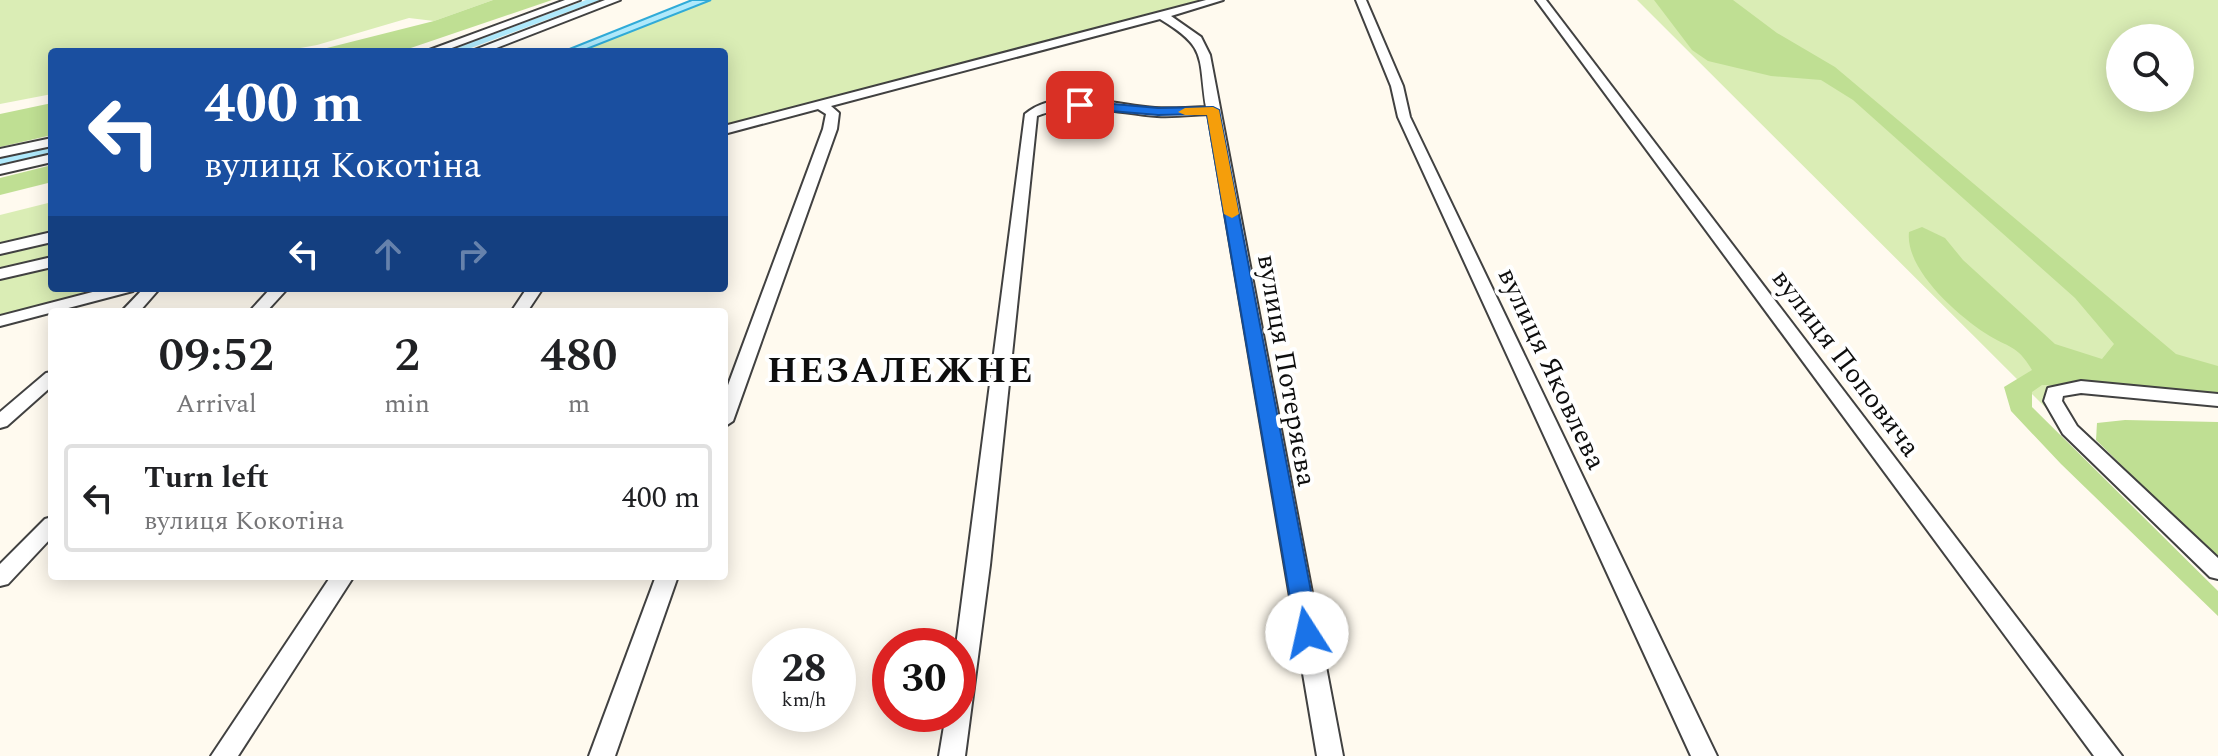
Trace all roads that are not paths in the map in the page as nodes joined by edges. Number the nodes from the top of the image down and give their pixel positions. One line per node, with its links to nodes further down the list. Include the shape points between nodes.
1 (575, 0): 7 (street)
2 (615, 0): 8 (street)
3 (1218, 0): 6 (street)
4 (1361, 0): 41 (street, вулиця Яковлева, via 1397,86 1404,117)
5 (1541, 0): 42 (street, вулиця Поповича)
6 (1162, 15): 9 (street); 10 (street, вулиця Потеряєва, via 1202,44)
7 (441, 48)
8 (486, 48)
9 (821, 105): 11 (street); 30 (street, via 833,113 830,129)
10 (1213, 110): 39 (street, via 1158,112 1080,105 1031,114); 40 (street, вулиця Потеряєва)
11 (728, 129)
12 (48, 143): 13 (street)
13 (0, 153)
14 (48, 159): 15 (street)
15 (0, 170)
16 (48, 238): 17 (street)
17 (0, 249)
18 (48, 263): 19 (street)
19 (0, 274)
20 (112, 292): 23 (street)
21 (150, 292): 24 (street)
22 (276, 292): 25 (street)
23 (50, 308)
24 (133, 308)
25 (261, 308)
26 (48, 309): 27 (street)
27 (0, 321)
28 (48, 380): 31 (street)
29 (2218, 400): 33 (street, via 2081,387 2054,392 2053,401 2070,430)
30 (728, 410)
31 (0, 422)
32 (48, 528): 34 (street)
33 (2218, 571)
34 (0, 578)
35 (340, 580): 37 (street)
36 (666, 580): 38 (street)
37 (224, 756)
38 (602, 756)
39 (952, 756)
40 (1330, 756)
41 (1704, 756)
42 (2109, 756)

